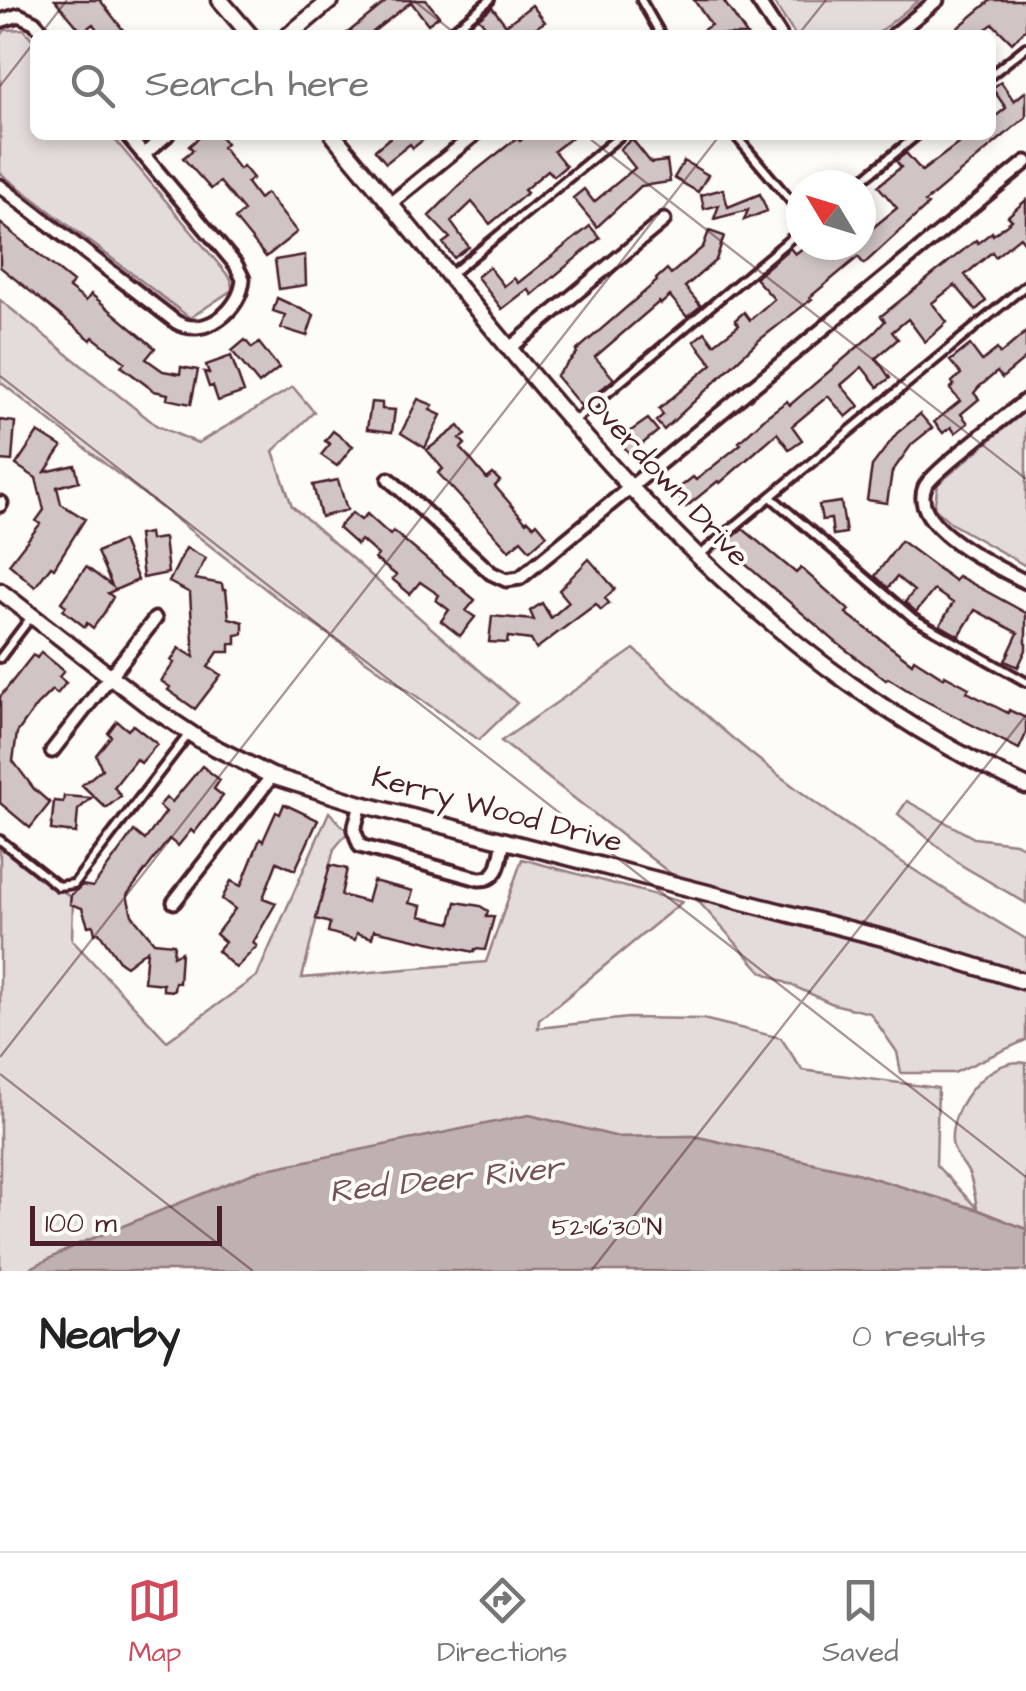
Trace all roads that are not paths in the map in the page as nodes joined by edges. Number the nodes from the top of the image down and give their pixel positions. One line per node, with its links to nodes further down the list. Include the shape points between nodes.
1 (220, 0): 9 (street)
2 (331, 0): 10 (street)
3 (490, 0): 11 (lane)
4 (640, 0): 12 (lane)
5 (757, 0): 13 (street)
6 (937, 0): 14 (street)
7 (0, 21): 8 (street, via 19,15)
8 (41, 30)
9 (246, 30)
10 (295, 30)
11 (454, 30)
12 (658, 30)
13 (777, 30)
14 (900, 30)
15 (1026, 46): 16 (lane)
16 (996, 71)
17 (131, 140): 24 (street)
18 (161, 140): 24 (street)
19 (338, 140): 29 (street, Overdown Drive)
20 (468, 140): 29 (street)
21 (615, 140): 32 (lane)
22 (739, 140): 28 (lane)
23 (912, 140): 26 (lane)
24 (143, 155): 27 (street, via 243,278 236,303 201,329 180,326)
25 (1026, 162): 38 (street)
26 (875, 170)
27 (0, 186)
28 (786, 195)
29 (390, 203): 32 (street, Overdown Drive)
30 (664, 220): 34 (street)
31 (786, 243): 36 (lane)
32 (450, 275): 34 (street, Overdown Drive)
33 (1026, 285): 39 (lane)
34 (510, 348): 36 (street, Overdown Drive)
35 (1026, 400): 41 (street, via 930,480 923,500 931,520 951,538)
36 (573, 422): 38 (street, Overdown Drive)
37 (390, 479): 38 (street, via 506,580 532,572)
38 (630, 490): 40 (street, Overdown Drive)
39 (772, 498): 40 (lane); 47 (lane, via 912,618)
40 (696, 558): 51 (street, Overdown Drive, via 868,698)
41 (1026, 582)
42 (0, 591): 43 (street, Kerry Wood Drive)
43 (32, 616): 45 (lane); 46 (street, Kerry Wood Drive)
44 (156, 619): 46 (street)
45 (0, 658)
46 (110, 677): 48 (street, Kerry Wood Drive); 49 (street)
47 (1026, 682)
48 (190, 733): 50 (street, Kerry Wood Drive); 53 (lane, via 74,884 58,886)
49 (52, 751)
50 (272, 776): 52 (street, Kerry Wood Drive); 55 (street)
51 (1026, 786)
52 (361, 804): 54 (street, Kerry Wood Drive); 54 (street, via 354,830 360,846 480,880 496,873)
53 (0, 840)
54 (504, 840): 56 (street, Kerry Wood Drive, via 891,940)
55 (174, 902)
56 (1026, 982)

